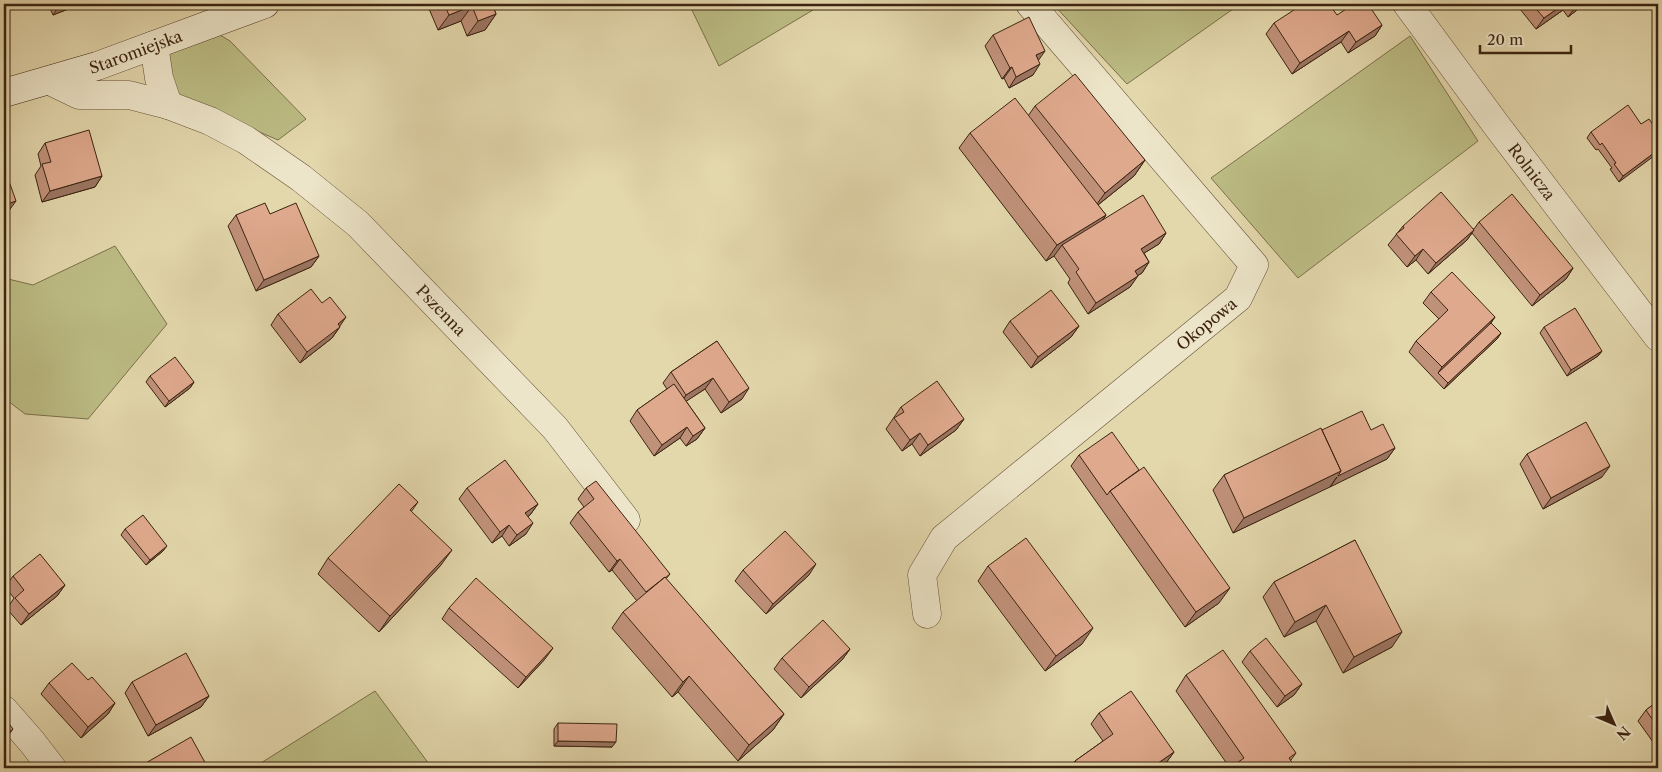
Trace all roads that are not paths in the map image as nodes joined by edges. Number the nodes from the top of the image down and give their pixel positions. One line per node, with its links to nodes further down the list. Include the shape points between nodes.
1 (265, 4): 4 (street, Staromiejska)
2 (1030, 4): 10 (street, Okopowa, via 1254,265 1238,298 944,538 922,575)
3 (1407, 4): 8 (street, Rolnicza)
4 (154, 45): 5 (street, Staromiejska); 7 (street, via 159,78)
5 (50, 81): 6 (street, Staromiejska); 7 (street, Pszenna, via 79,95 129,95)
6 (4, 93)
7 (168, 104): 9 (street, Pszenna, via 246,140 301,178 358,224 556,428)
8 (1658, 337)
9 (641, 539)
10 (927, 614)
11 (4, 710): 12 (street)
12 (52, 768)

